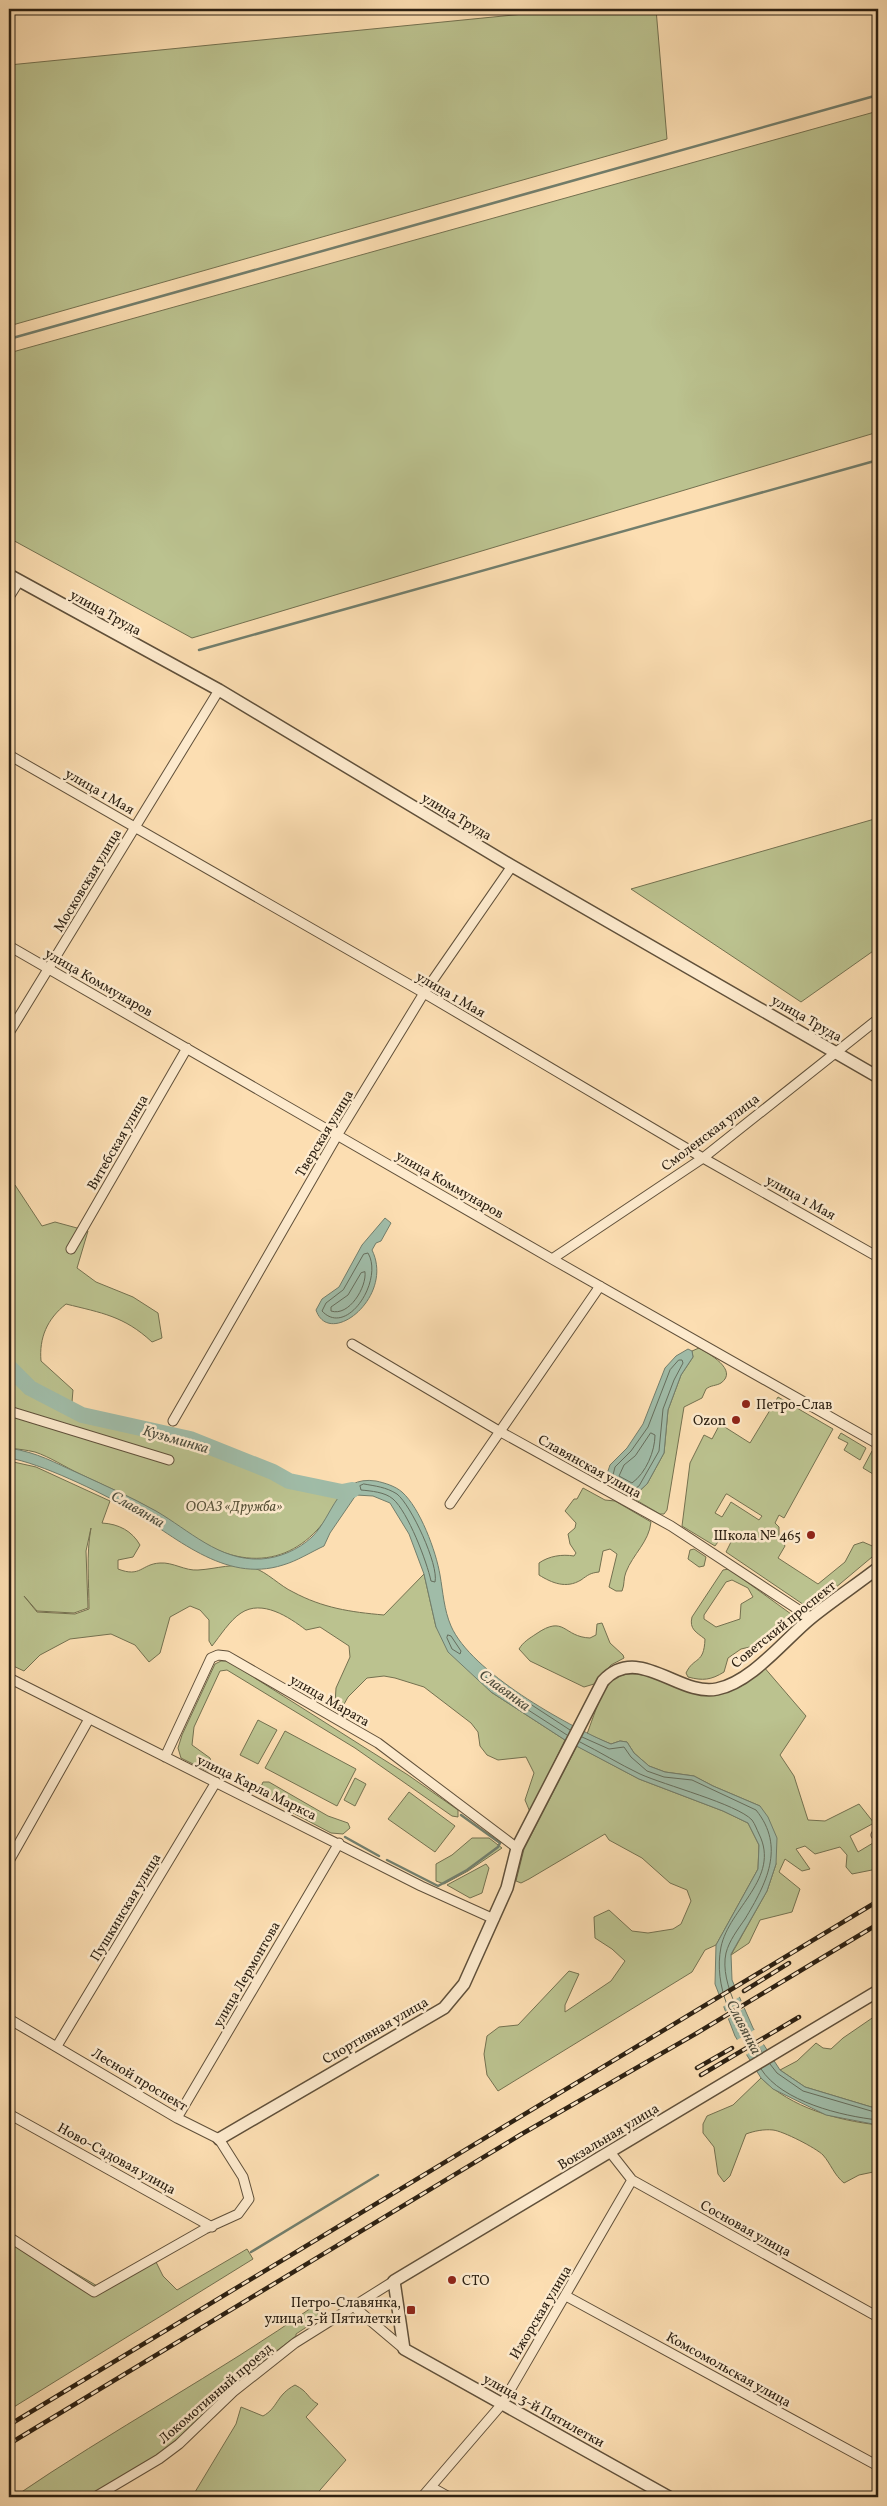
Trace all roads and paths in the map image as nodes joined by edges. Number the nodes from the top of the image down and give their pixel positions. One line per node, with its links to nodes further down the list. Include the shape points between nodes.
1 (14, 578): 2 (street); 3 (street, улица Труда)
2 (9, 597)
3 (219, 690): 5 (street, Московская улица); 6 (street, улица Труда)
4 (9, 755): 5 (street, улица 1 Мая)
5 (135, 828): 8 (street, Московская улица); 9 (street, улица 1 Мая)
6 (512, 866): 9 (street, Тверская улица); 13 (street, улица Труда)
7 (9, 946): 8 (street, улица Коммунаров)
8 (49, 970): 11 (street, Московская улица); 12 (street, улица Коммунаров)
9 (424, 994): 15 (street, Тверская улица); 16 (street, улица 1 Мая)
10 (878, 1019): 13 (street, Смоленская улица)
11 (9, 1033)
12 (187, 1048): 15 (street, улица Коммунаров); 17 (street, Витебская улица)
13 (836, 1052): 14 (street, улица Труда); 16 (street, Смоленская улица)
14 (878, 1077)
15 (338, 1134): 19 (street, улица Коммунаров); 23 (street, Тверская улица)
16 (703, 1158): 18 (street, улица 1 Мая); 19 (street, Смоленская улица)
17 (71, 1249)
18 (878, 1257)
19 (552, 1259): 20 (street, улица Коммунаров)
20 (600, 1286): 24 (street); 25 (street, улица Коммунаров)
21 (352, 1344): 24 (street, Славянская улица)
22 (9, 1411): 26 (street)
23 (173, 1421)
24 (499, 1431): 27 (street); 29 (street, Славянская улица, via 671,1526)
25 (878, 1444)
26 (169, 1460)
27 (450, 1504)
28 (878, 1568): 29 (street, Советский проспект)
29 (811, 1618): 35 (street, Советский проспект, via 748,1674 717,1689 693,1687 649,1670 620,1668 610,1673)
30 (9, 1678): 31 (street, улица Карла Маркса)
31 (89, 1719): 32 (street, улица Карла Маркса); 36 (street)
32 (165, 1757): 33 (street, улица Карла Маркса); 35 (street, улица Марата, via 211,1658 227,1656 378,1743)
33 (216, 1782): 34 (street, улица Карла Маркса); 40 (street, Пушкинская улица)
34 (339, 1843): 37 (street, улица Карла Маркса); 42 (street, улица Лермонтова)
35 (517, 1848): 37 (street, Спортивная улица, via 507,1888)
36 (9, 1861)
37 (494, 1919): 43 (street, Спортивная улица, via 464,1984 444,2008)
38 (878, 1991): 44 (street, Вокзальная улица)
39 (9, 2019): 40 (street, Лесной проспект)
40 (57, 2046): 42 (street, Лесной проспект)
41 (9, 2114): 46 (street, Ново-Садовая улица)
42 (177, 2118): 43 (street, Лесной проспект)
43 (219, 2139): 46 (street, via 243,2177 248,2200 238,2214)
44 (610, 2152): 45 (street, Сосновая улица); 48 (street, Вокзальная улица)
45 (632, 2180): 49 (street, Ижорская улица); 51 (street, Сосновая улица)
46 (212, 2227): 47 (street, via 94,2292)
47 (9, 2237)
48 (394, 2281): 50 (street, Вокзальная улица); 52 (street)
49 (566, 2296): 53 (street, Ижорская улица); 54 (street, Комсомольская улица)
50 (353, 2306): 52 (street, улица 3-й Пятилетки); 56 (street, Локомотивный проезд, via 264,2365 159,2459)
51 (878, 2317)
52 (404, 2349): 53 (street, улица 3-й Пятилетки)
53 (502, 2404): 55 (street, Ижорская улица); 59 (street, улица 3-й Пятилетки)
54 (878, 2466)
55 (431, 2486): 57 (street, Ижорская улица); 58 (street)
56 (94, 2497)
57 (422, 2497)
58 (449, 2497)
59 (669, 2497)

